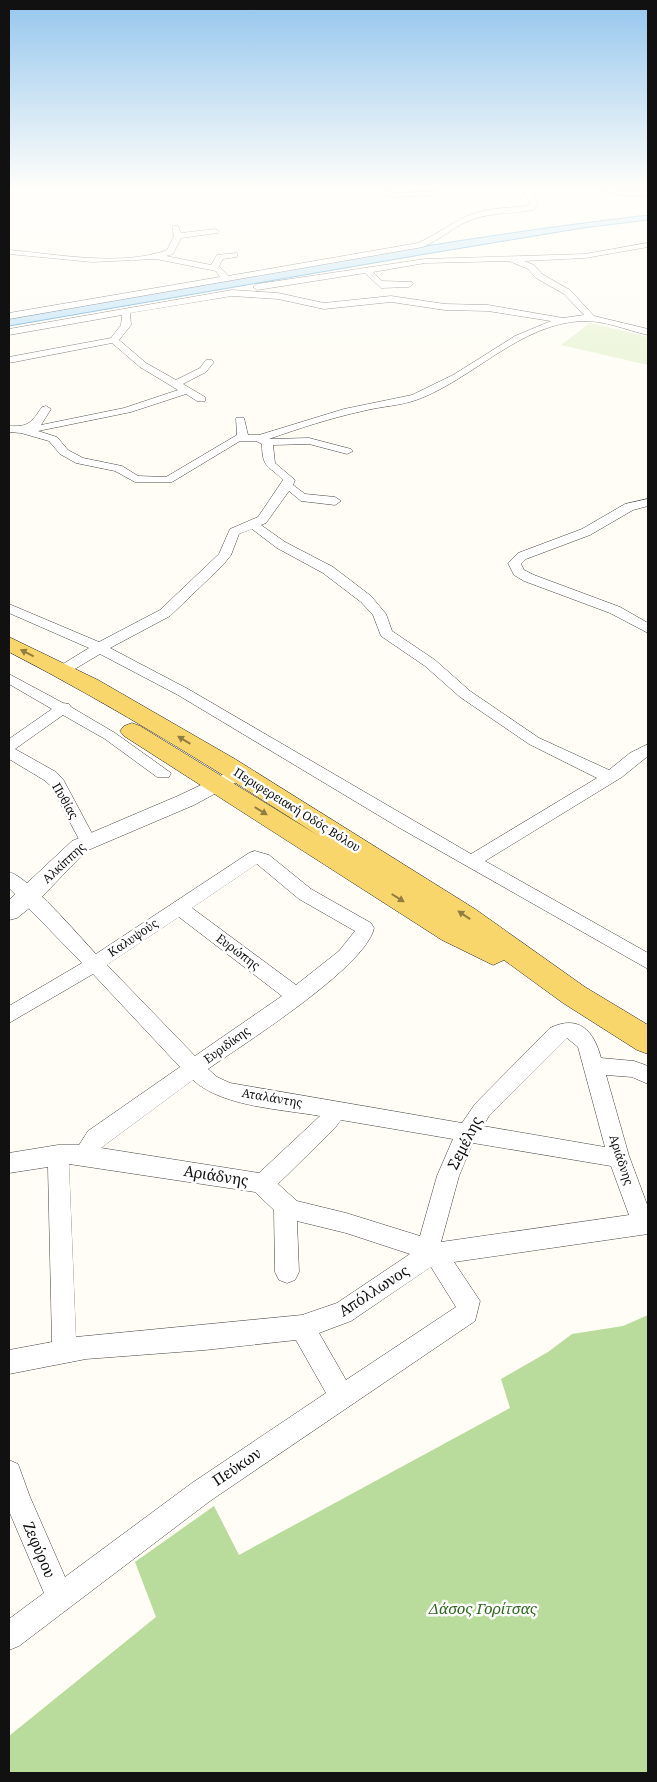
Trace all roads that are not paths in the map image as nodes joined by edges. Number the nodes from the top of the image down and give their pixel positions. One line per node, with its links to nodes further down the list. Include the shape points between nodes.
1 (222, 270): 5 (street)
2 (274, 270): 5 (street)
3 (368, 270): 6 (street, via 382,284); 7 (street, via 241,291)
4 (534, 270): 10 (street, via 567,292)
5 (225, 278): 9 (street)
6 (409, 284)
7 (267, 295): 8 (street, via 222,294); 11 (street, via 324,306 391,299 445,307 488,308)
8 (126, 311): 12 (street); 14 (street, via 126,325)
9 (9, 316)
10 (591, 318): 11 (street); 13 (street)
11 (562, 320): 26 (street, via 526,334 423,395 313,420)
12 (9, 332)
13 (648, 332)
14 (114, 340): 15 (street); 17 (street, via 130,356)
15 (9, 360)
16 (208, 362): 17 (street)
17 (180, 388): 18 (street); 24 (street, via 158,402 96,418)
18 (201, 399)
19 (46, 409): 22 (street)
20 (61, 418): 22 (street)
21 (240, 420): 25 (street)
22 (37, 422): 24 (street)
23 (9, 430): 24 (street)
24 (22, 430): 25 (street, via 53,439 67,454 83,462 118,468 135,479 163,480)
25 (243, 437): 26 (street)
26 (263, 440): 27 (street, via 308,441); 28 (street, via 268,464 287,477)
27 (347, 451)
28 (287, 486): 29 (street, via 301,498); 31 (street, via 267,514)
29 (335, 501)
30 (648, 503): 33 (street, via 629,507 586,532 522,556 514,563 518,572 529,578 615,610)
31 (254, 524): 35 (street, via 234,532 219,562 165,613); 45 (street, via 281,545 328,570 366,598 386,633 430,663 464,694 534,741)
32 (9, 608): 35 (street)
33 (648, 629)
34 (9, 644): 37 (main road, Περιφερειακή Οδός Βόλου, one-way to 34)
35 (99, 648): 37 (street); 47 (street, via 183,692)
36 (9, 662): 44 (main road, Περιφερειακή Οδός Βόλου)
37 (63, 670): 44 (main road, Περιφερειακή Οδός Βόλου, one-way to 37)
38 (9, 678): 39 (street)
39 (64, 708): 40 (street); 43 (street)
40 (9, 746)
41 (648, 749): 45 (street)
42 (9, 752): 46 (street, Πυθίας, via 57,783)
43 (162, 773)
44 (222, 775): 46 (street, Αλκίππης, via 153,813); 58 (main road, Περιφερειακή Οδός Βόλου, via 452,932 574,995)
45 (609, 777): 47 (street)
46 (88, 841): 49 (street, Αλκίππης)
47 (472, 861): 53 (street)
48 (9, 878): 49 (street, Αταλάντης)
49 (29, 896): 51 (street, Αλκίππης); 54 (street, Αταλάντης)
50 (179, 907): 52 (street, Καλυψούς, via 256,858 262,859 315,900 361,924); 54 (street, Καλυψούς); 55 (street, Ευρώπης)
51 (9, 912)
52 (365, 931): 55 (street, Ευριδίκης, via 346,956)
53 (648, 962)
54 (95, 964): 56 (street, Καλυψούς); 60 (street, Αταλάντης)
55 (296, 996): 60 (street, Ευριδίκης)
56 (9, 1015)
57 (557, 1034): 59 (street, Αριάδνης, via 569,1030 582,1038 587,1043); 63 (street, Σεμέλης, via 482,1110)
58 (648, 1041)
59 (594, 1066): 61 (street, via 634,1069); 66 (street, Αριάδνης)
60 (194, 1068): 62 (street, Αταλάντης, via 219,1088); 65 (street, Ευριδίκης, via 96,1138)
61 (648, 1075)
62 (336, 1109): 63 (street, Αταλάντης); 68 (street, via 328,1122)
63 (468, 1132): 66 (street, Αταλάντης, via 606,1157); 71 (street, Σεμέλης, via 450,1173)
64 (58, 1155): 65 (street, Αριάδνης); 67 (street, Αριάδνης); 74 (street)
65 (85, 1155): 68 (street, Αριάδνης)
66 (618, 1156): 70 (street, Αριάδνης)
67 (9, 1163)
68 (262, 1185): 69 (street, Αριάδνης)
69 (285, 1206): 71 (street, Αριάδνης); 72 (street)
70 (646, 1224): 71 (street, Απόλλωνος)
71 (431, 1251): 73 (street, Απόλλωνος, via 343,1313); 76 (street, Πεύκων, via 468,1301 467,1313)
72 (287, 1272)
73 (302, 1327): 74 (street, Απόλλωνος); 76 (street)
74 (64, 1350): 75 (street, Απόλλωνος)
75 (9, 1362)
76 (341, 1396): 78 (street, Πεύκων, via 200,1492)
77 (9, 1473): 78 (street, Ζεφύρου, via 16,1499)
78 (60, 1598): 79 (street, Πεύκων)
79 (9, 1636)

